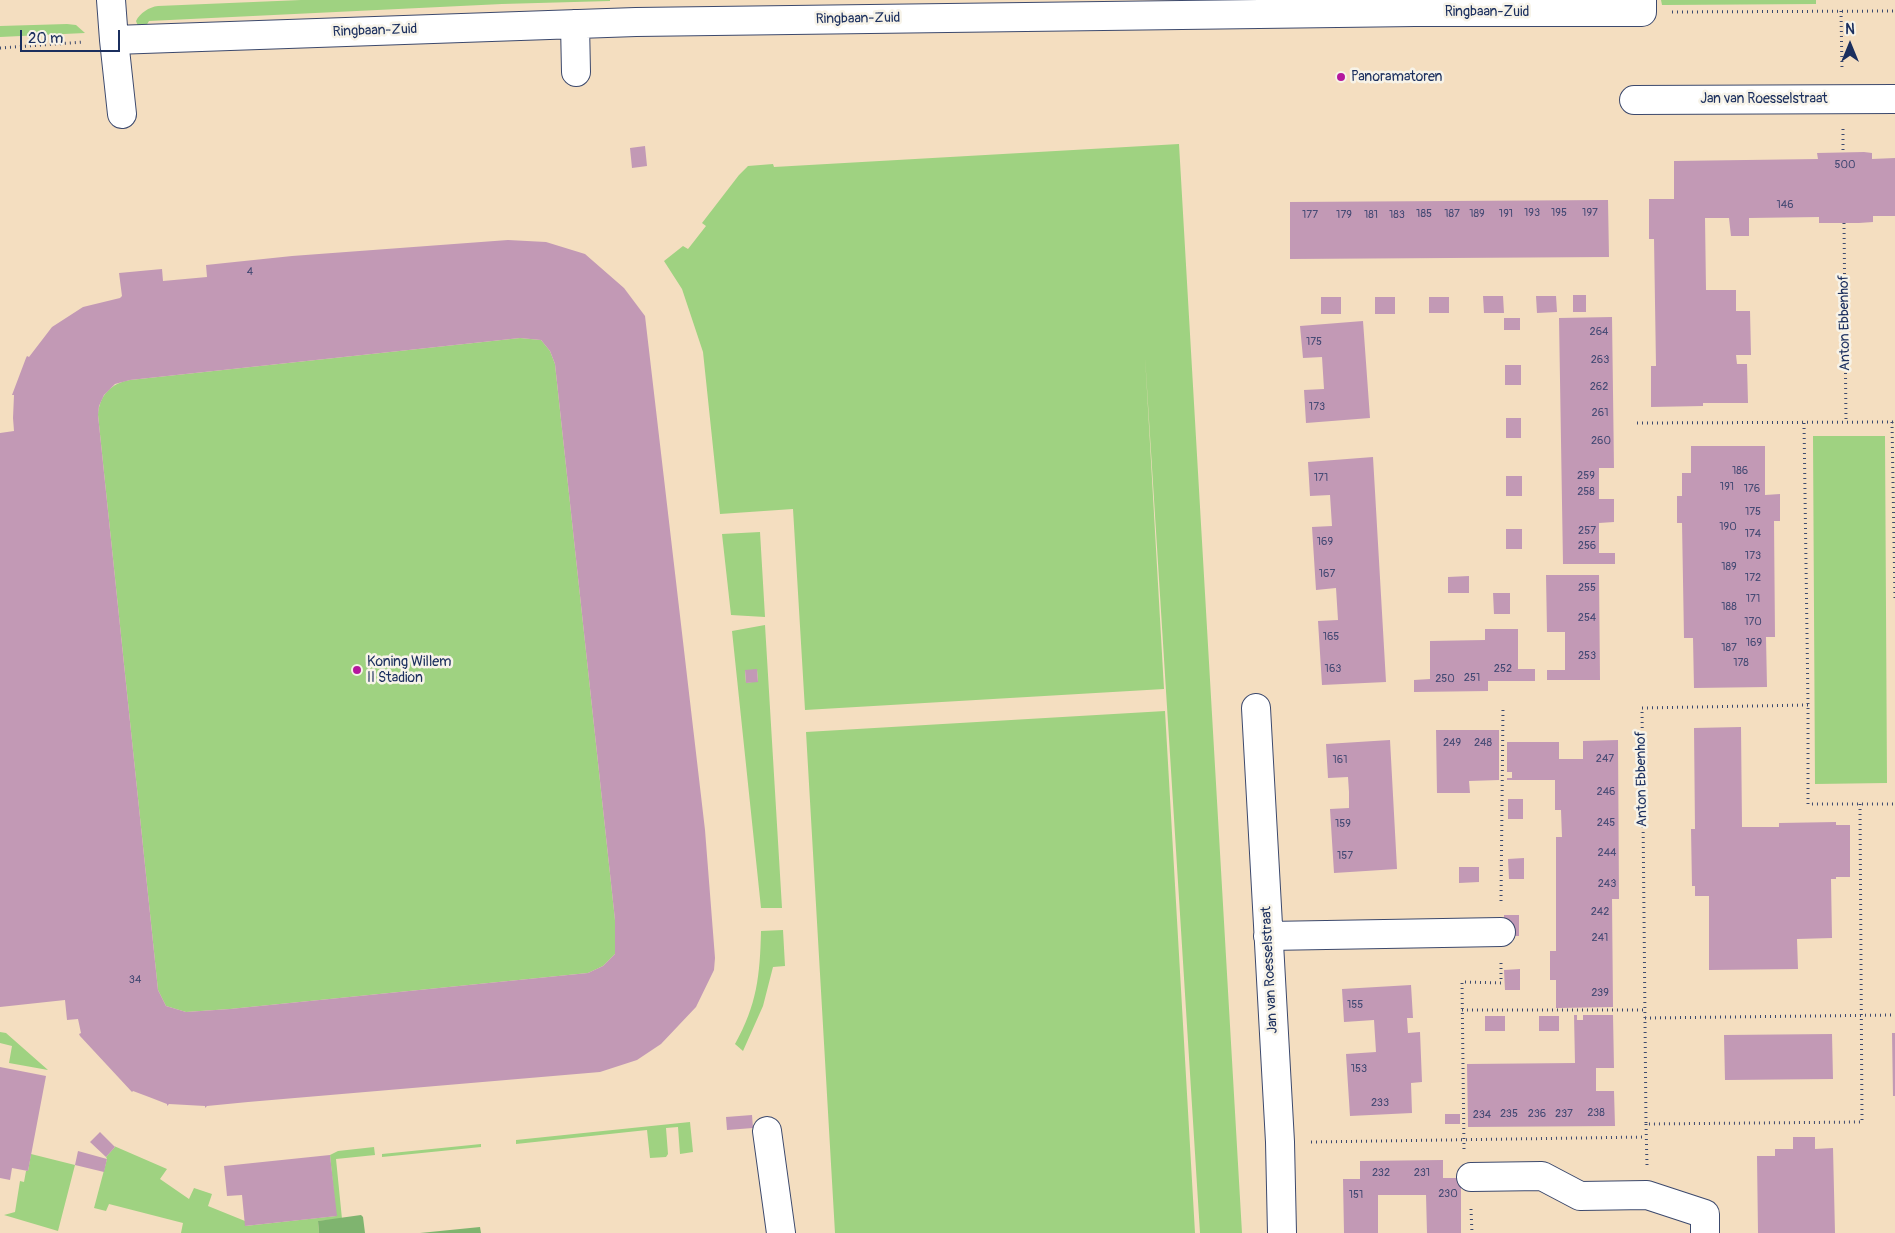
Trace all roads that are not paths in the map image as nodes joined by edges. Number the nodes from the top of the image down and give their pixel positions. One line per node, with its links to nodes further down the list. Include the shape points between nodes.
1 (111, 0): 6 (street)
2 (1642, 6): 3 (street, Ringbaan-Zuid, via 1415,12)
3 (1080, 8): 4 (street, Ringbaan-Zuid)
4 (636, 11): 5 (street, Ringbaan-Zuid)
5 (575, 24): 6 (street, Ringbaan-Zuid); 7 (street)
6 (114, 40): 10 (street)
7 (576, 72)
8 (1895, 99): 9 (street, Jan van Roesselstraat)
9 (1634, 100)
10 (122, 114)
11 (1256, 708): 13 (street, Jan van Roesselstraat)
12 (1501, 932): 13 (street)
13 (1268, 936): 17 (street, Jan van Roesselstraat)
14 (767, 1131): 16 (street)
15 (1470, 1177): 18 (street, via 1542,1176 1580,1196 1647,1195 1705,1214)
16 (781, 1233)
17 (1282, 1233)
18 (1705, 1233)

